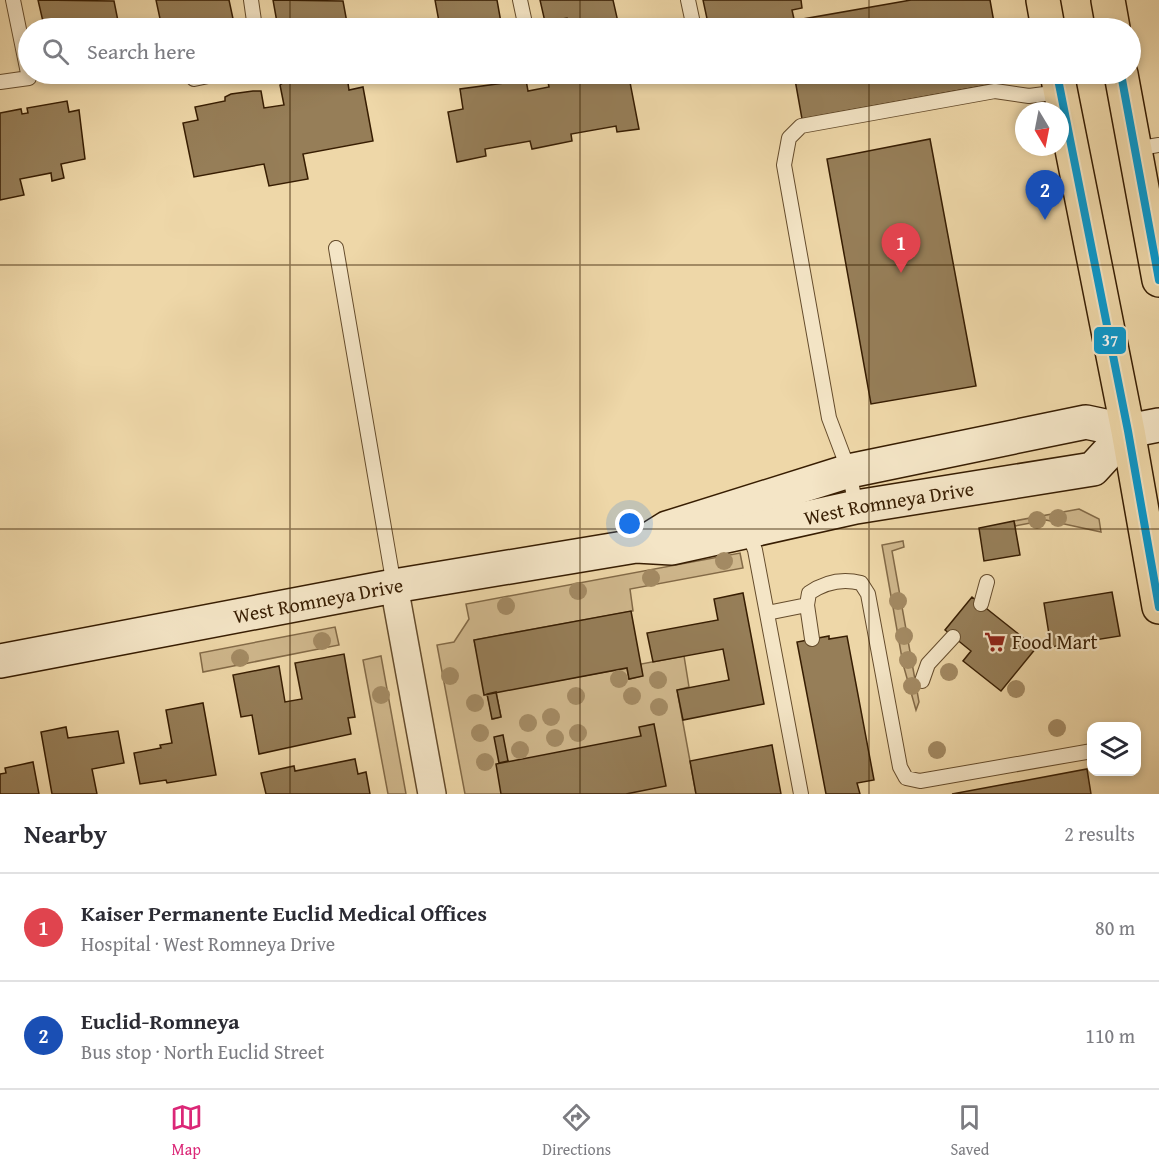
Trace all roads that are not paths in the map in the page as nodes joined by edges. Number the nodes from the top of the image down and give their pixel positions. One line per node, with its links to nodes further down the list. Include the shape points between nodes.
1 (13, 0): 12 (lane)
2 (251, 0): 7 (lane)
3 (520, 0): 8 (lane)
4 (688, 0): 9 (lane)
5 (1043, 0): 10 (main road)
6 (1108, 0): 11 (main road)
7 (254, 18)
8 (524, 18)
9 (692, 18)
10 (1046, 18)
11 (1111, 18)
12 (18, 24)
13 (18, 80): 14 (lane)
14 (0, 82)
15 (1056, 84): 22 (lane, via 1029,96 995,91 801,126 789,138 783,165 829,418)
16 (1058, 84): 21 (main road)
17 (1125, 84): 18 (main road)
18 (1147, 147): 20 (main road)
19 (336, 248): 27 (lane)
20 (1159, 279)
21 (1144, 428): 22 (street, West Romneya Drive, via 1086,422); 23 (street, West Romneya Drive, via 1092,469); 30 (main road)
22 (849, 471): 23 (lane); 25 (street, West Romneya Drive, via 667,528)
23 (856, 507): 24 (street, West Romneya Drive)
24 (748, 532): 25 (street, West Romneya Drive, via 672,548); 31 (lane)
25 (636, 546): 27 (street, West Romneya Drive)
26 (987, 582): 28 (lane)
27 (394, 586): 34 (street, West Romneya Drive); 37 (street)
28 (981, 604)
29 (807, 605): 31 (lane); 33 (lane); 36 (lane, via 809,593 821,585 848,580 861,584 868,594 900,767 906,778 920,781)
30 (1159, 607)
31 (767, 613): 38 (lane)
32 (953, 637): 35 (lane, via 928,664)
33 (812, 639)
34 (0, 661)
35 (922, 681)
36 (1087, 752)
37 (432, 794)
38 (801, 794)

